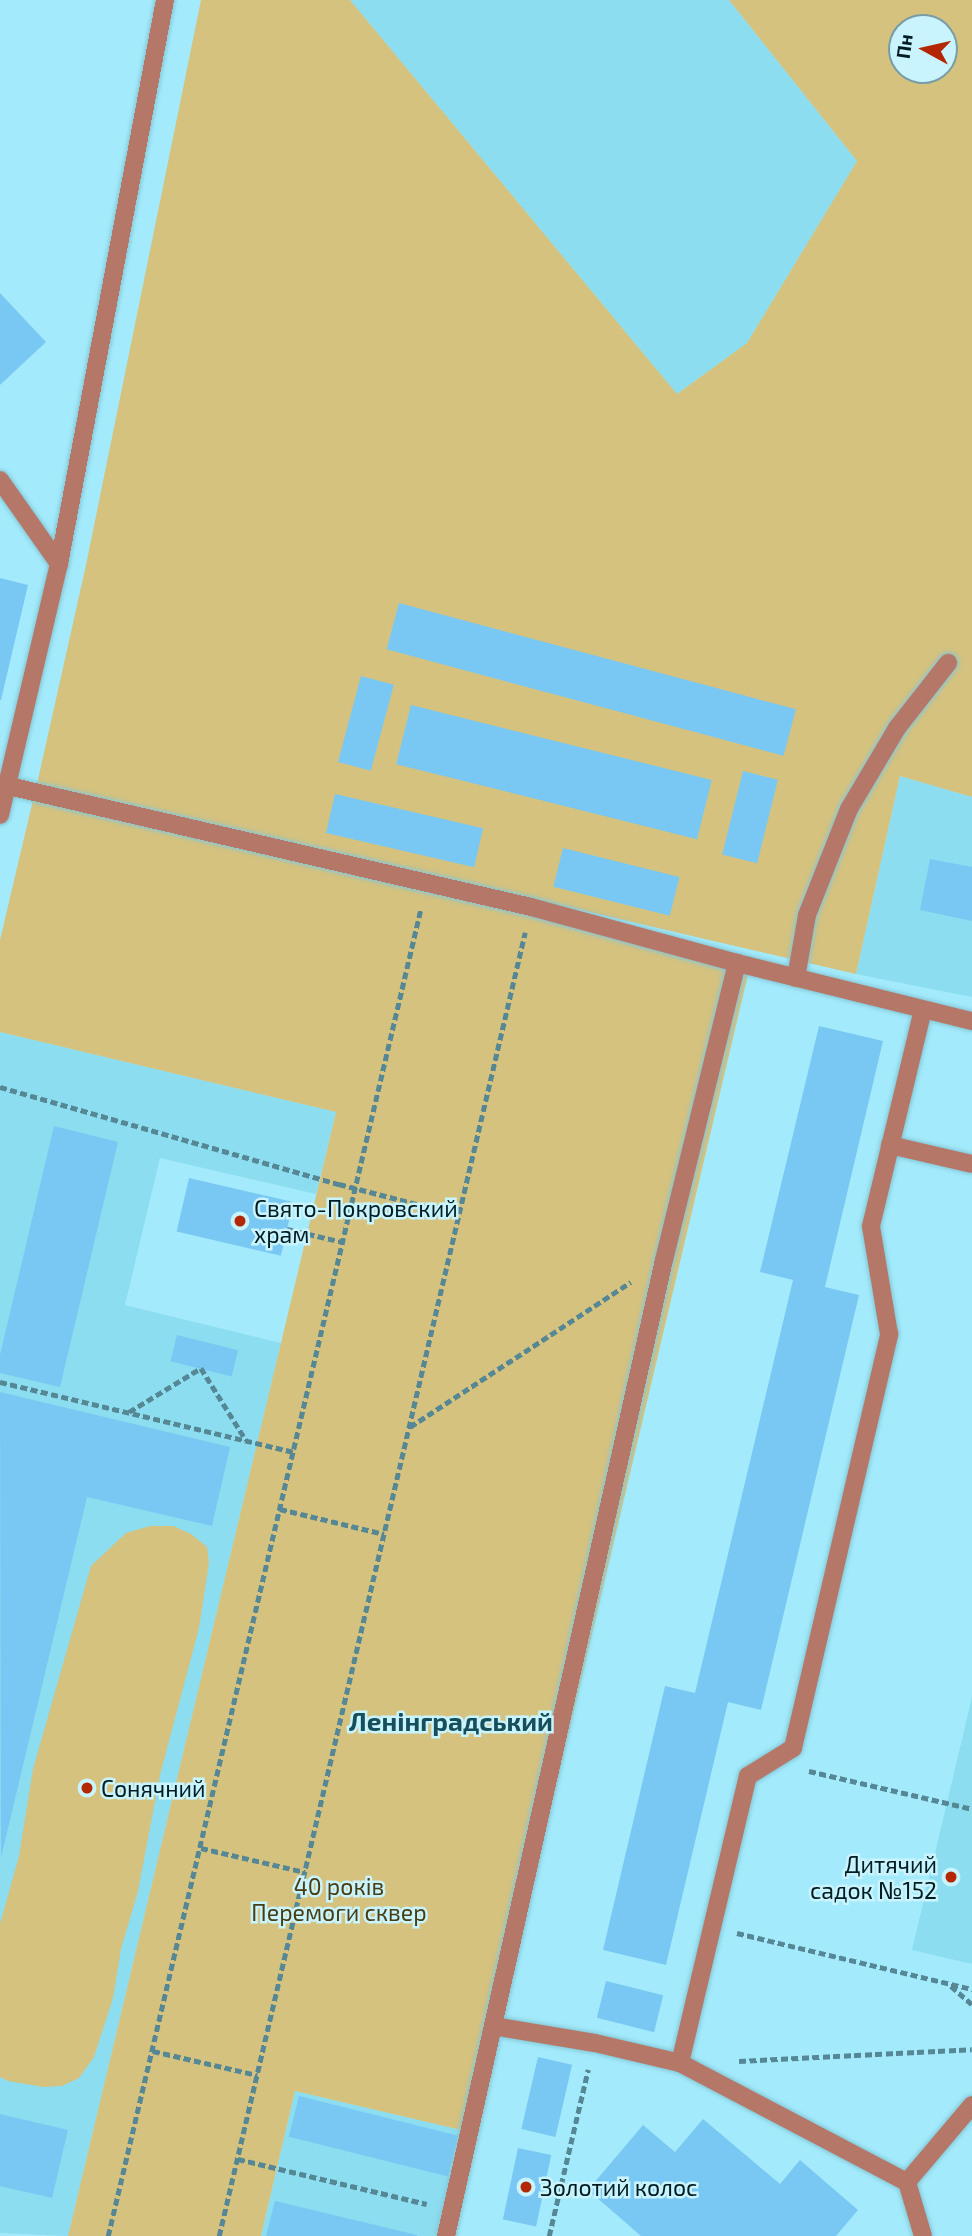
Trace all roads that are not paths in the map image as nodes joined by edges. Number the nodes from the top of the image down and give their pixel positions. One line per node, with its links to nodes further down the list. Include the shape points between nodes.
1 (166, 0): 3 (lane)
2 (3, 488): 3 (lane)
3 (59, 564): 5 (lane)
4 (948, 663): 8 (lane, via 897,729 849,808 807,915)
5 (3, 785): 6 (lane); 7 (lane, via 531,907)
6 (0, 815)
7 (737, 963): 8 (lane); 13 (lane, via 664,1259)
8 (796, 978): 9 (lane)
9 (923, 1010): 10 (lane); 11 (lane)
10 (972, 1021)
11 (890, 1145): 12 (lane); 14 (lane, via 871,1226 889,1334 793,1748 748,1776)
12 (972, 1164)
13 (494, 2026): 14 (lane); 17 (lane)
14 (680, 2063): 16 (lane)
15 (972, 2105): 16 (lane)
16 (906, 2182): 18 (lane)
17 (446, 2236)
18 (923, 2236)

